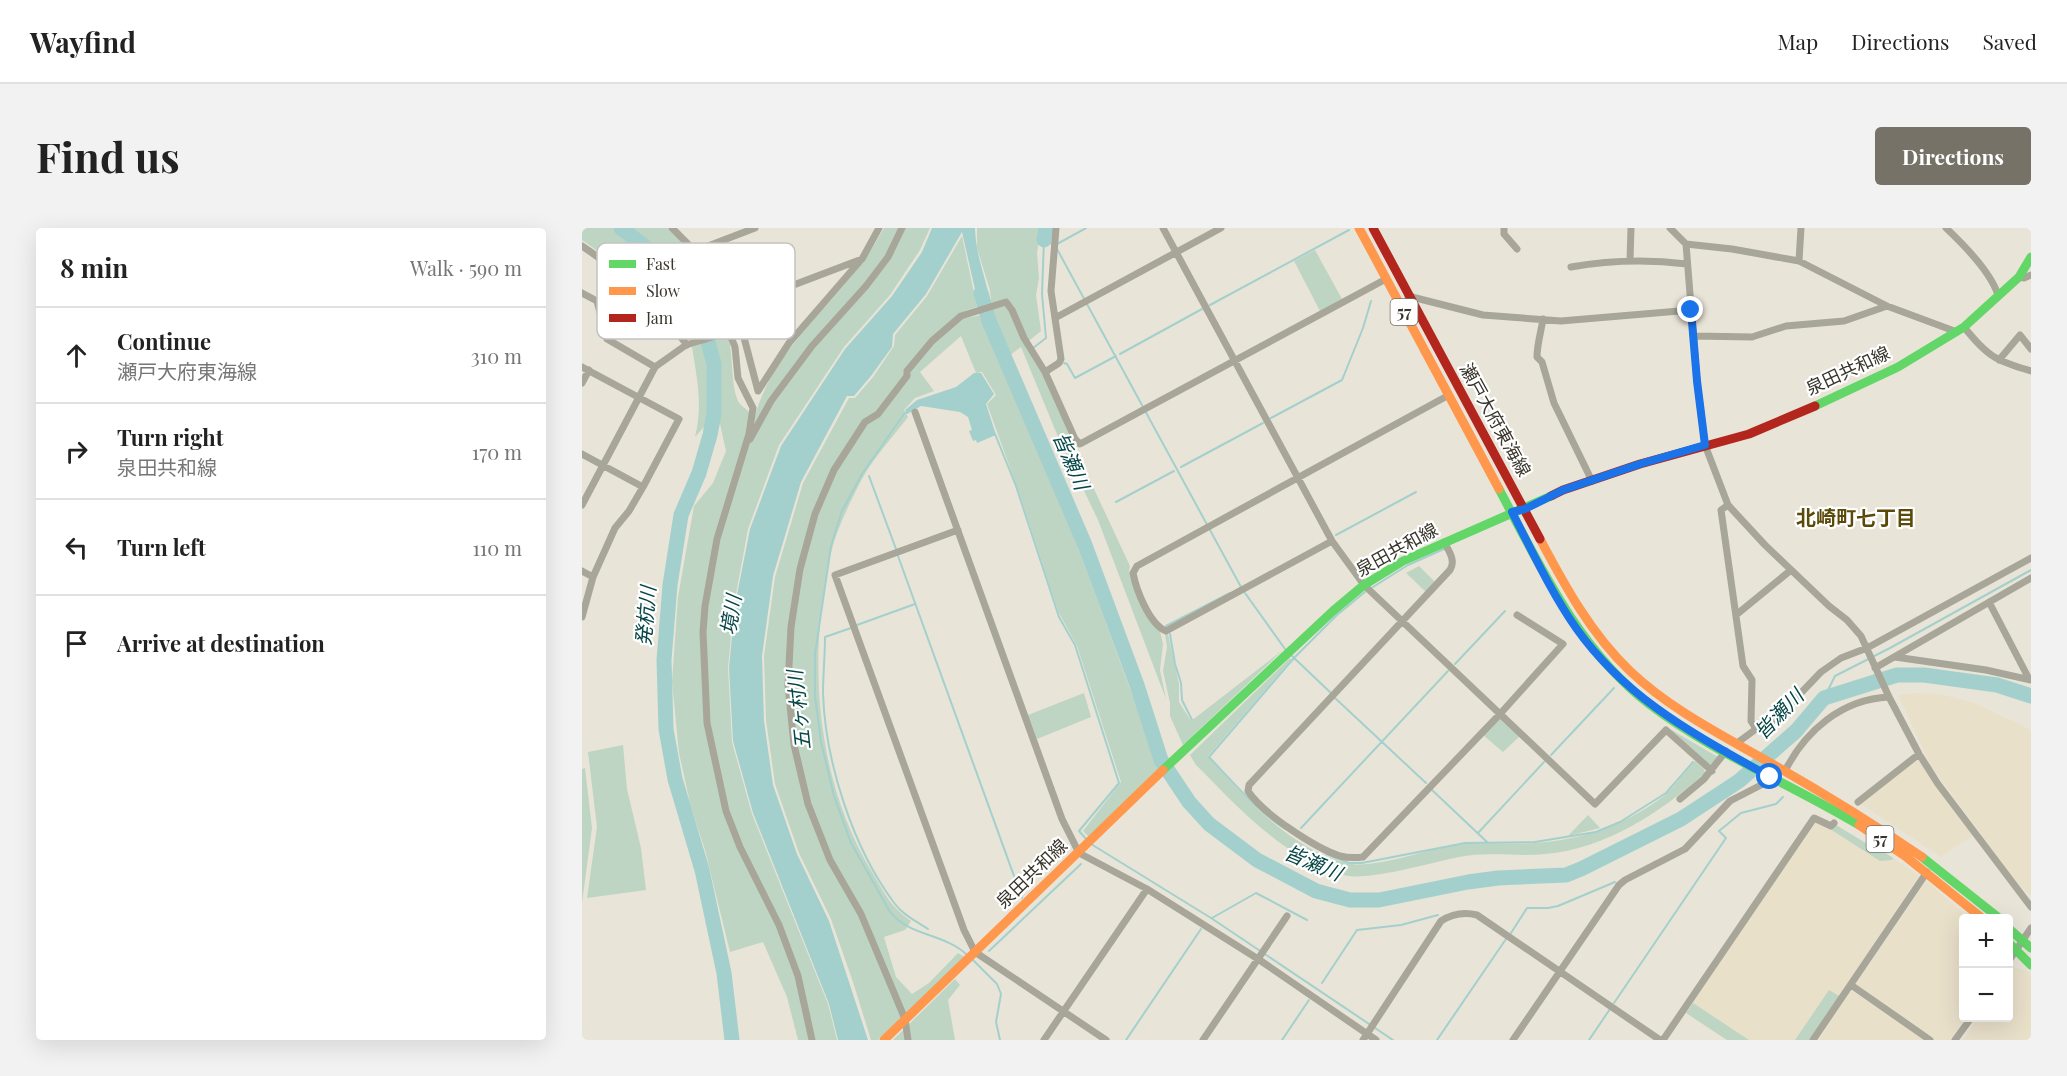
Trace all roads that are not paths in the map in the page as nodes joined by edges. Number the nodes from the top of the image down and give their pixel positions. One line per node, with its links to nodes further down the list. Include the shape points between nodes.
1 (672, 228): 15 (street)
2 (755, 228): 16 (street)
3 (879, 228): 23 (street)
4 (902, 228): 64 (street, via 888,257 771,401)
5 (1056, 228): 38 (street, via 1051,291)
6 (1163, 228): 20 (street)
7 (1221, 228): 20 (street)
8 (1359, 228): 30 (main road, 瀬戸大府東海線 / 57)
9 (1373, 228): 34 (main road, 瀬戸大府東海線 / 57)
10 (1504, 228): 19 (street, via 1504,234)
11 (1631, 228): 24 (street)
12 (1670, 228): 17 (street)
13 (1801, 228): 25 (street)
14 (1948, 229): 33 (street, via 1970,252)
15 (687, 243)
16 (716, 243)
17 (1686, 244): 25 (street); 26 (street)
18 (582, 246): 21 (street)
19 (1517, 249)
20 (1176, 252): 38 (street); 51 (street)
21 (597, 256)
22 (2031, 257): 29 (main road, 泉田共和線)
23 (862, 259): 31 (street); 41 (street)
24 (1630, 260): 26 (street); 27 (street)
25 (1799, 261): 36 (street)
26 (1687, 264): 37 (street)
27 (1571, 267)
28 (2031, 275): 29 (street)
29 (2019, 277): 33 (main road, 泉田共和線)
30 (1386, 279): 51 (street); 59 (main road, 瀬戸大府東海線 / 57)
31 (795, 285)
32 (582, 293): 35 (street)
33 (1998, 295): 40 (main road, 泉田共和線)
34 (1408, 296): 39 (street, via 1483,315); 72 (main road, 瀬戸大府東海線 / 57)
35 (597, 301)
36 (1887, 306): 40 (street); 42 (street, via 1844,321 1786,326 1752,337)
37 (1691, 310): 39 (street, via 1562,321); 42 (street)
38 (1055, 318): 56 (street, via 1061,359)
39 (1543, 319): 68 (street, via 1537,357 1554,403)
40 (1960, 330): 52 (street); 63 (main road, 泉田共和線, via 1898,367 1824,402 1749,434)
41 (795, 335)
42 (1694, 336): 63 (street)
43 (608, 339): 53 (street)
44 (682, 339): 49 (street)
45 (706, 339): 49 (street)
46 (732, 339): 61 (street, via 738,378)
47 (744, 339): 58 (street)
48 (792, 339): 58 (street)
49 (687, 345): 53 (street)
50 (2031, 349): 52 (street, via 2020,335)
51 (1235, 360): 56 (street, via 1080,444); 67 (street)
52 (1999, 360): 55 (street)
53 (655, 367): 60 (street)
54 (585, 369): 57 (street); 60 (street)
55 (2031, 371)
56 (1045, 372): 124 (street, via 1006,302 961,316 907,371 878,414 865,422 834,471 815,514 800,569 788,685 794,745 808,804 830,860 861,914)
57 (582, 383)
58 (758, 391): 61 (street)
59 (1449, 395): 67 (street); 73 (main road, 瀬戸大府東海線 / 57)
60 (639, 396): 66 (street); 69 (street, via 679,419)
61 (753, 408): 64 (street)
62 (915, 412): 74 (street)
63 (1705, 445): 68 (main road, 泉田共和線); 71 (street)
64 (746, 446): 127 (street, via 717,539 705,606 702,632 707,723 726,811 779,925 798,976)
65 (582, 454): 66 (street)
66 (602, 465): 69 (street); 70 (street)
67 (1299, 479): 75 (street); 75 (street, via 1134,569 1134,581 1143,603 1162,629 1171,629)
68 (1592, 481): 72 (main road, 泉田共和線)
69 (643, 487): 80 (street, via 615,528)
70 (582, 505)
71 (1728, 505): 78 (street); 85 (street, via 1721,510)
72 (1525, 509): 73 (main road, 泉田共和線); 95 (main road, 瀬戸大府東海線 / 57, via 1574,602 1603,642 1656,693)
73 (1512, 512): 76 (main road, 泉田共和線); 96 (main road, 瀬戸大府東海線 / 57, via 1567,614 1599,656 1661,713)
74 (957, 530): 104 (street, via 1062,819); 117 (street, via 835,574)
75 (1332, 541): 82 (street)
76 (1444, 542): 82 (main road, 泉田共和線); 87 (street, via 1453,566)
77 (2031, 558): 88 (street)
78 (1791, 570): 85 (street); 88 (street, via 1847,620)
79 (582, 572): 80 (street)
80 (593, 577): 86 (street)
81 (2031, 578): 83 (street)
82 (1364, 585): 87 (street); 104 (main road, 泉田共和線, via 1181,752)
83 (1989, 602): 89 (street); 91 (street)
84 (1517, 615): 93 (street, via 1563,644)
85 (1736, 615): 94 (street, via 1743,666 1752,680 1751,721)
86 (582, 617)
87 (1403, 623): 93 (street); 93 (street, via 1249,785 1252,797 1278,820 1326,850 1352,858 1363,857)
88 (1867, 650): 90 (street); 94 (street, via 1841,658 1821,672 1776,719)
89 (1894, 657): 90 (street); 91 (street)
90 (1875, 667): 92 (street)
91 (2030, 679)
92 (1887, 694): 97 (street); 98 (street, via 1855,702 1832,715)
93 (1500, 714): 99 (street, via 1595,804 1666,730)
94 (1756, 729): 95 (street)
95 (1739, 745): 98 (main road, 瀬戸大府東海線 / 57)
96 (1728, 753): 99 (street); 100 (main road, 瀬戸大府東海線 / 57)
97 (1919, 754): 102 (street); 107 (street)
98 (1781, 769): 109 (main road, 瀬戸大府東海線 / 57, via 1914,850)
99 (1712, 771): 101 (street)
100 (1769, 776): 105 (main road, 瀬戸大府東海線 / 57, via 1855,823); 121 (street, via 1763,784 1730,801 1685,849 1619,885)
101 (1680, 799)
102 (1858, 802)
103 (1834, 823): 135 (street, via 1831,826 1814,818)
104 (1081, 851): 106 (street); 117 (main road, 泉田共和線)
105 (1927, 872): 108 (main road, 瀬戸大府東海線 / 57); 122 (street)
106 (1147, 889): 119 (street); 123 (street)
107 (2031, 908)
108 (1977, 914)
109 (1994, 914)
110 (1287, 916): 119 (street)
111 (2031, 928): 113 (street)
112 (2013, 931): 113 (main road)
113 (2023, 940): 115 (main road); 116 (street)
114 (2013, 947): 116 (main road)
115 (2031, 948)
116 (2016, 950): 118 (street); 120 (main road)
117 (975, 952): 123 (street); 124 (main road, 泉田共和線)
118 (2013, 954)
119 (1259, 957): 126 (street); 132 (street)
120 (2031, 965)
121 (1560, 971): 126 (street, via 1477,915 1448,917 1441,921); 134 (street); 135 (street)
122 (1851, 985): 136 (street); 137 (street)
123 (1064, 1011): 130 (street); 131 (street)
124 (902, 1022): 128 (main road, 泉田共和線); 129 (street)
125 (1968, 1022): 138 (street)
126 (1367, 1035): 133 (street)
127 (812, 1040)
128 (884, 1040)
129 (908, 1040)
130 (1044, 1040)
131 (1106, 1040)
132 (1203, 1040)
133 (1376, 1040)
134 (1513, 1040)
135 (1661, 1040)
136 (1813, 1040)
137 (1930, 1040)
138 (1955, 1040)

